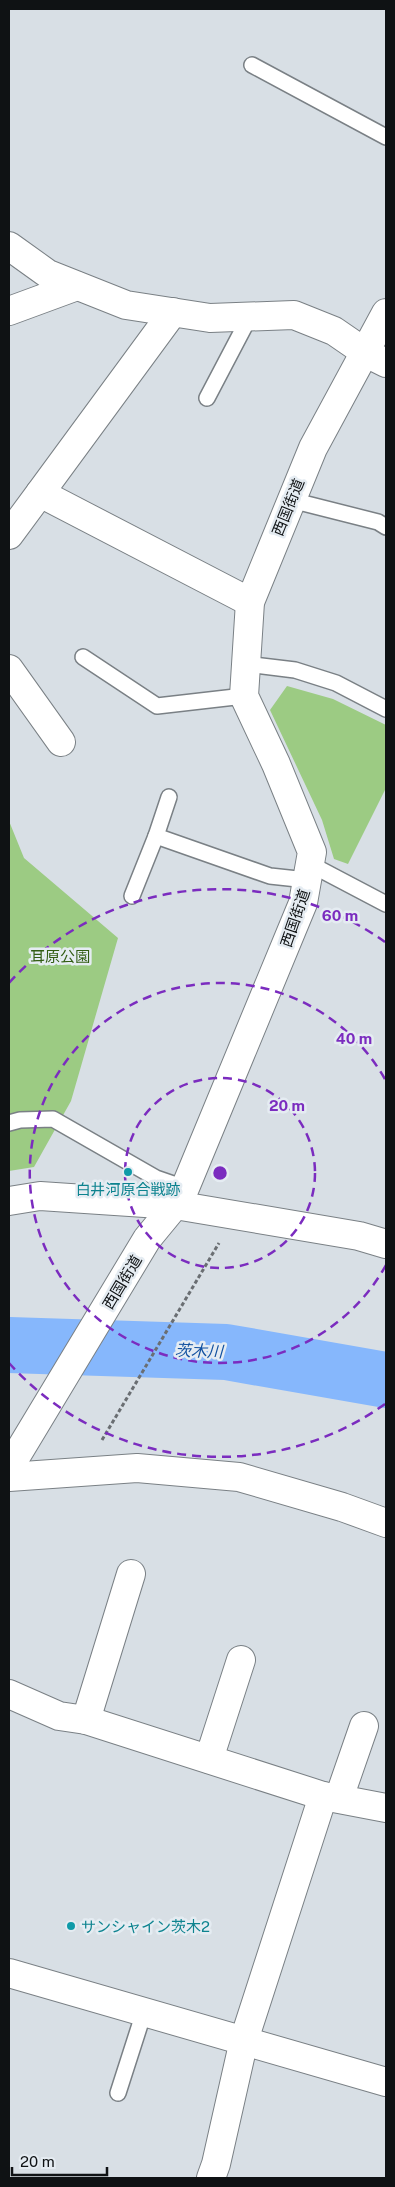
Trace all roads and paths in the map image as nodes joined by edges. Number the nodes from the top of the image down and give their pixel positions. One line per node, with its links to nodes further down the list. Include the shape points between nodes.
1 (252, 65): 2 (lane)
2 (386, 137)
3 (9, 246): 4 (street, via 48,274)
4 (77, 286): 5 (street); 6 (street, via 126,305)
5 (9, 311)
6 (172, 312): 8 (street, via 210,318); 11 (street)
7 (386, 313): 9 (street, 西国街道)
8 (250, 316): 9 (street, via 294,315 334,331); 10 (lane)
9 (376, 358): 12 (street, 西国街道, via 313,448)
10 (207, 398)
11 (40, 493): 14 (street); 15 (street)
12 (291, 500): 13 (lane); 15 (street, 西国街道)
13 (386, 526)
14 (9, 535)
15 (250, 602): 17 (street, 西国街道)
16 (83, 657): 19 (lane, via 157,706)
17 (246, 664): 19 (street, 西国街道); 20 (lane, via 295,670 336,683)
18 (9, 669): 21 (street)
19 (244, 696): 24 (street, 西国街道, via 312,852)
20 (386, 709)
21 (61, 742)
22 (169, 796): 23 (lane)
23 (156, 836): 24 (lane, via 270,876); 25 (lane)
24 (308, 872): 26 (lane); 28 (street, 西国街道, via 303,903)
25 (132, 896)
26 (386, 904)
27 (9, 1123): 28 (lane, via 53,1119 156,1178)
28 (180, 1197): 29 (street, via 40,1196); 31 (street); 33 (street, 西国街道, via 147,1239)
29 (9, 1201)
30 (220, 1241): 32 (path)
31 (386, 1244)
32 (99, 1445)
33 (9, 1468)
34 (9, 1478): 35 (street, via 137,1468 240,1477)
35 (386, 1523)
36 (131, 1574): 39 (street)
37 (241, 1660): 41 (street)
38 (9, 1694): 39 (street, via 59,1716)
39 (86, 1720): 41 (street)
40 (364, 1726): 42 (street)
41 (209, 1759): 42 (street)
42 (331, 1797): 43 (street); 46 (street)
43 (386, 1808)
44 (9, 1973): 45 (street)
45 (144, 2012): 46 (street); 48 (lane)
46 (244, 2040): 47 (street); 49 (street)
47 (386, 2082)
48 (118, 2093)
49 (218, 2173)

